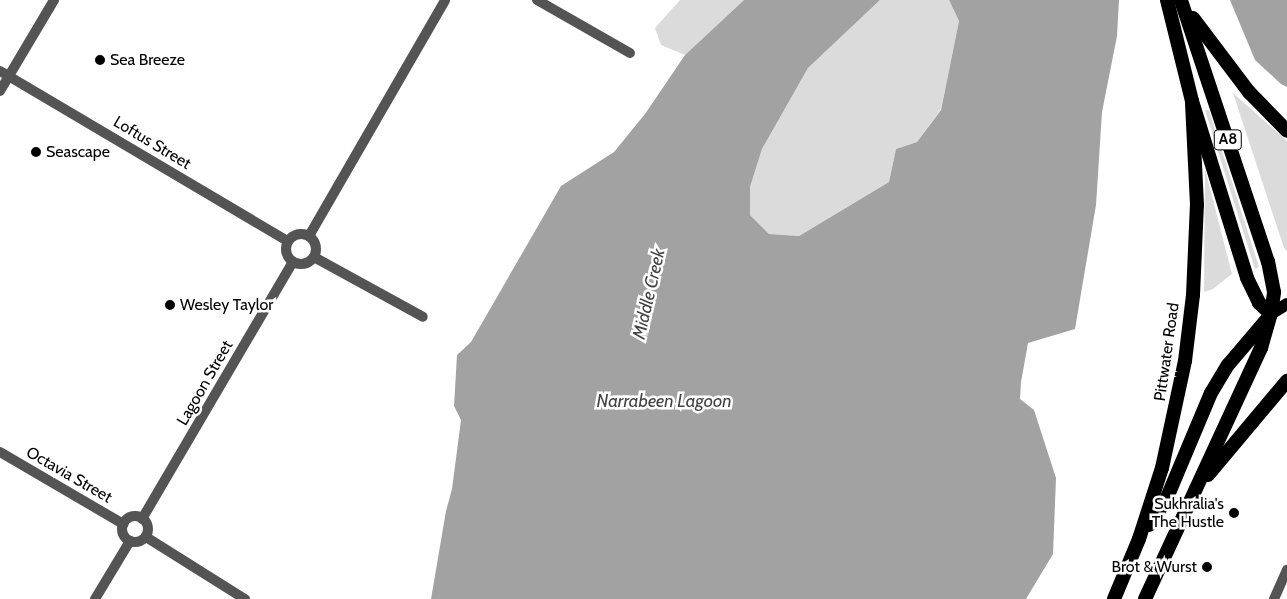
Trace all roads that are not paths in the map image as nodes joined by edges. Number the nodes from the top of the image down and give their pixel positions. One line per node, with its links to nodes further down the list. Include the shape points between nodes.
1 (54, 0): 7 (street)
2 (445, 0): 11 (street)
3 (537, 0): 6 (street)
4 (1167, 0): 9 (highway, Pittwater Road / A8)
5 (1184, 5): 10 (highway, via 1250,92); 16 (highway, A8, via 1268,262 1274,292)
6 (630, 53)
7 (5, 74): 8 (street); 12 (street, Loftus Street)
8 (0, 91)
9 (1192, 101): 16 (highway, Pittwater Road / A8, via 1247,278 1259,303); 25 (highway, Pittwater Road / A8, via 1197,205 1185,361 1162,468)
10 (1287, 131)
11 (309, 236): 12 (street, via 298,234); 13 (street, via 316,246)
12 (288, 241): 14 (street, via 286,252)
13 (314, 257): 14 (street, via 305,264); 17 (street)
14 (293, 262): 22 (street, Lagoon Street)
15 (1287, 304): 16 (main road)
16 (1271, 314): 18 (main road); 21 (highway, A8, via 1261,348); 25 (highway, via 1228,365 1211,393 1166,500)
17 (423, 317)
18 (1287, 318)
19 (1287, 381): 21 (highway)
20 (0, 452): 23 (street, Octavia Street)
21 (1197, 487): 31 (highway, A8)
22 (142, 519): 23 (street, via 133,517); 24 (street, via 148,528)
23 (123, 524): 26 (street, via 123,535)
24 (146, 537): 26 (street); 29 (street)
25 (1139, 539): 30 (highway, Pittwater Road / A8)
26 (130, 541): 28 (street)
27 (1287, 570): 32 (street)
28 (95, 599)
29 (245, 599)
30 (1114, 599)
31 (1145, 599)
32 (1274, 599)

